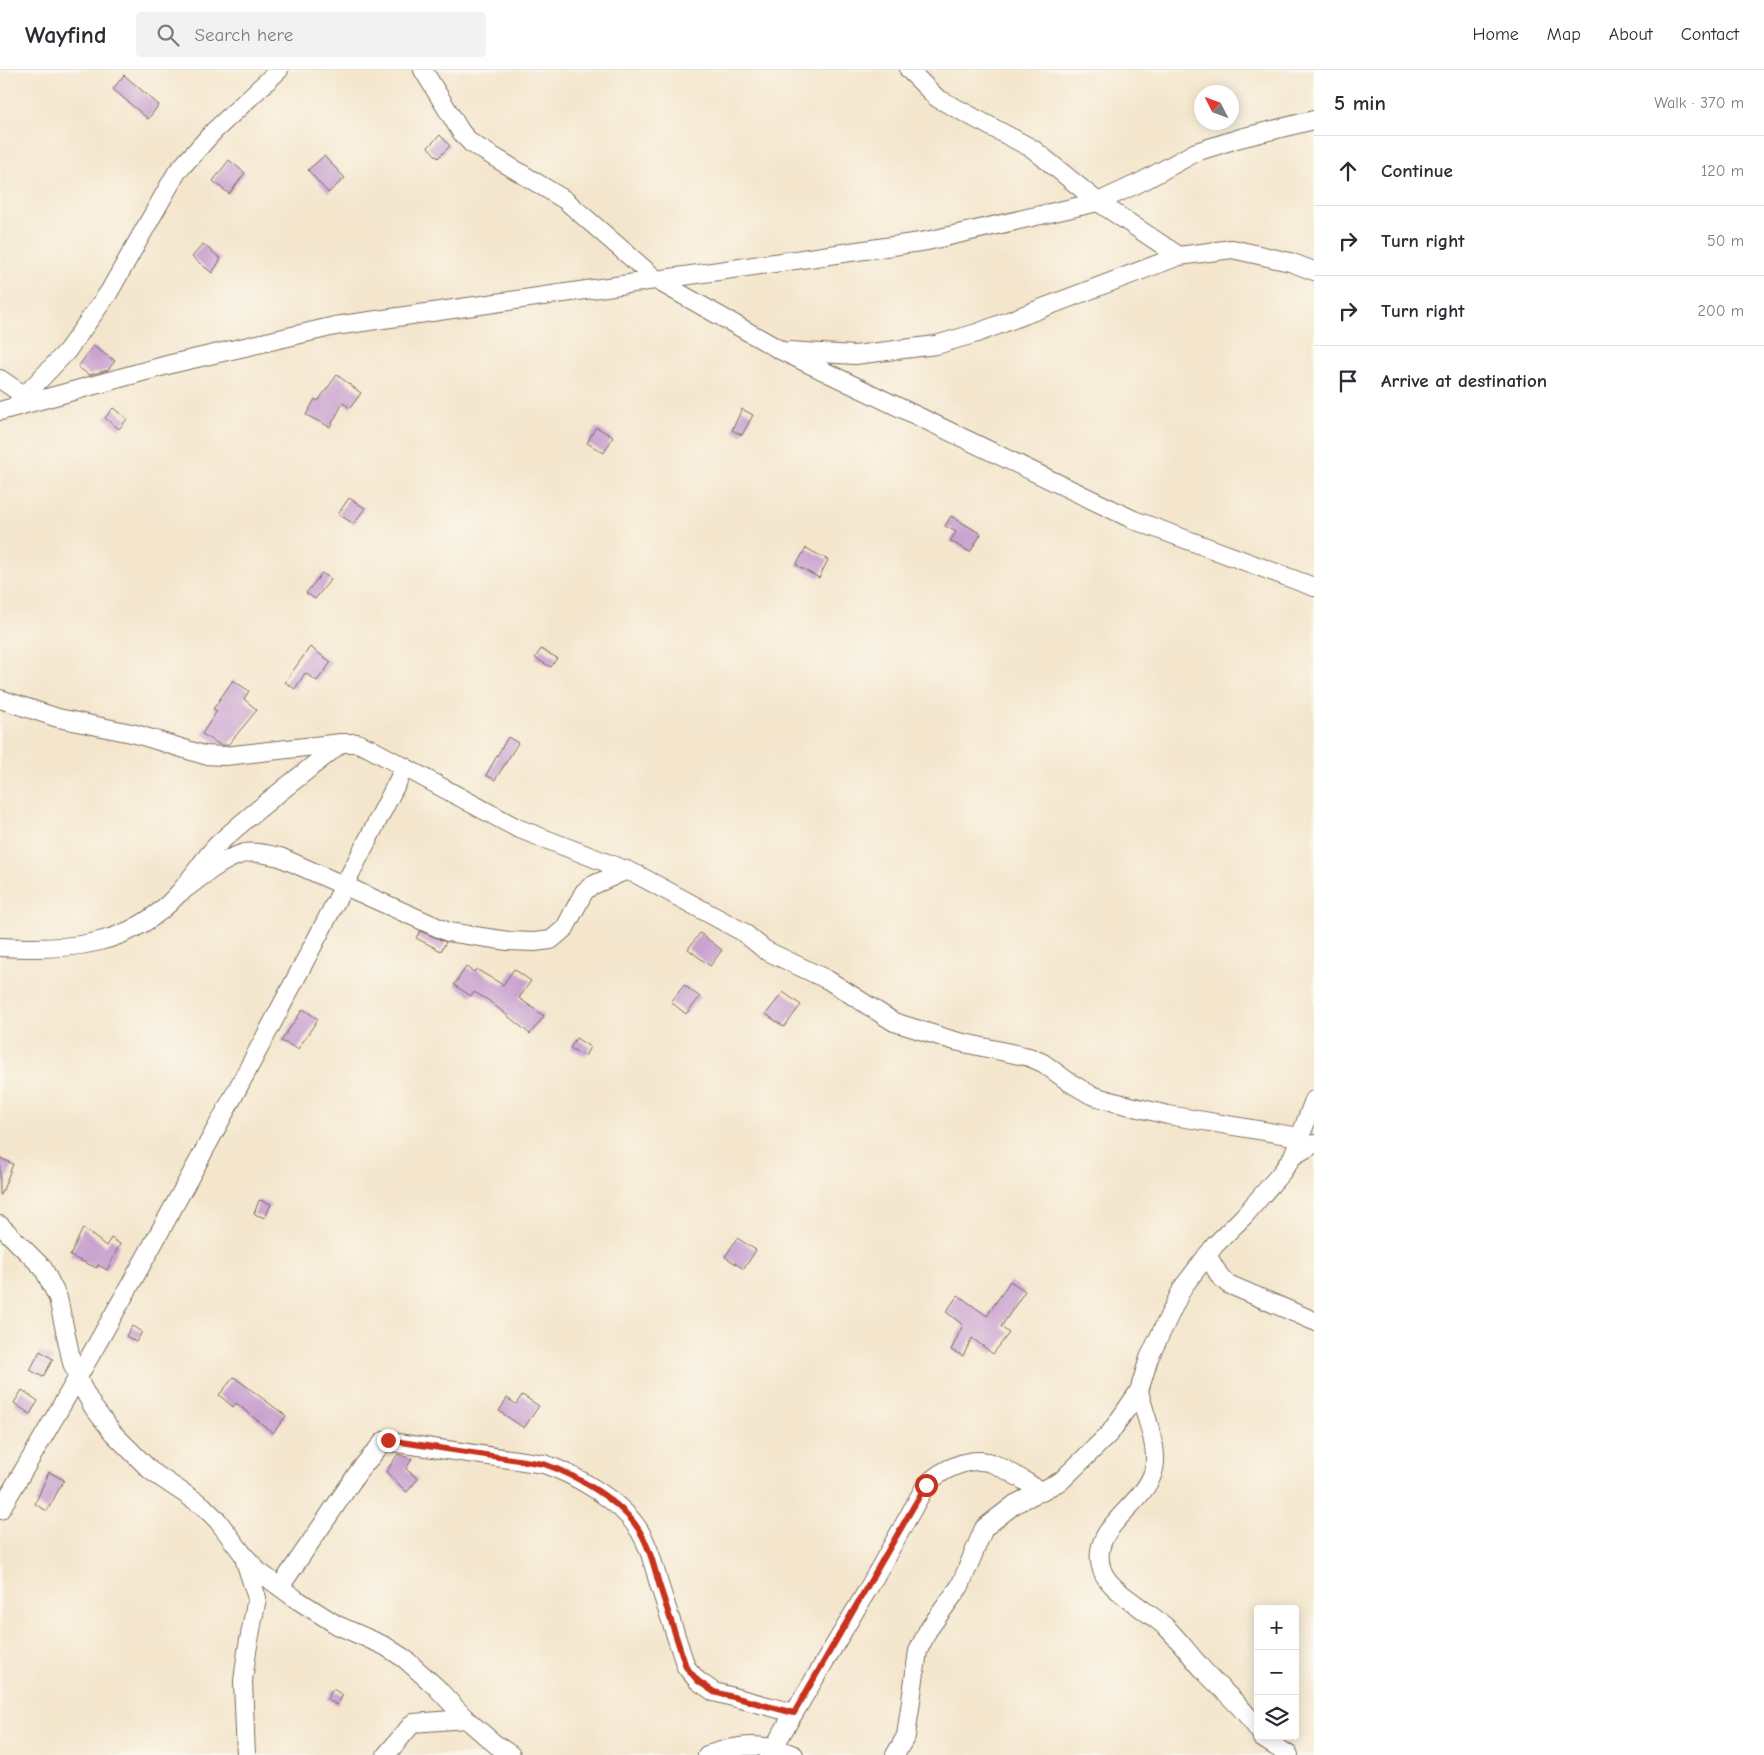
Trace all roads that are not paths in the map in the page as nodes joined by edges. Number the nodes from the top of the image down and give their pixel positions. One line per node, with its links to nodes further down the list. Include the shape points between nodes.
1 (279, 70): 11 (street, via 214,131 177,172 109,292 67,351)
2 (423, 70): 8 (street, via 471,144 565,200)
3 (909, 70): 5 (street, via 937,98 1033,149)
4 (1314, 120): 5 (street, via 1196,152)
5 (1098, 202): 6 (street); 8 (street, via 927,241)
6 (1179, 256): 7 (street, via 1232,249); 9 (street, via 977,333 936,345 854,355)
7 (1314, 271)
8 (658, 281): 9 (street); 11 (street, via 335,326)
9 (782, 351): 12 (street, via 1134,520)
10 (0, 379): 11 (street)
11 (13, 405)
12 (1314, 587)
13 (0, 699): 14 (street, via 58,718 136,734 204,755 226,756)
14 (341, 743): 15 (street, via 357,743); 18 (street, via 218,844)
15 (405, 767): 16 (street, via 517,828); 17 (street)
16 (626, 870): 17 (street, via 591,886 578,900 565,928 551,940 534,942 448,932); 21 (street, via 743,932 765,950 828,980 894,1022 955,1041 1029,1057 1091,1095 1114,1102)
17 (345, 884): 18 (street, via 280,857 246,853); 25 (street)
18 (178, 894): 19 (street, via 137,927 98,943)
19 (0, 947)
20 (1314, 1100): 21 (street)
21 (1307, 1141): 23 (street, via 1272,1185)
22 (0, 1225): 25 (street, via 36,1259 54,1291)
23 (1207, 1255): 24 (street, via 1228,1284); 26 (street, via 1183,1287 1148,1358)
24 (1314, 1321)
25 (78, 1379): 28 (street); 29 (street, via 93,1407 113,1433 151,1471 203,1506 218,1520)
26 (1139, 1391): 27 (street, via 1110,1433 1061,1481); 33 (street, via 1155,1462 1143,1490 1105,1536 1099,1552 1102,1571 1112,1585 1168,1629)
27 (1042, 1492): 31 (street, via 993,1464 976,1461 938,1474 926,1485); 42 (street, via 995,1517 979,1536 960,1586 928,1630 918,1651 906,1736)
28 (0, 1510)
29 (242, 1553): 30 (street, via 258,1571); 38 (street, via 257,1598 243,1681)
30 (280, 1587): 31 (street, via 359,1471 384,1440 544,1464 568,1472 598,1491 640,1531 686,1667 698,1681 714,1692); 32 (street, via 338,1625 405,1659)
31 (794, 1713): 36 (street)
32 (466, 1719): 37 (street); 39 (street, via 413,1723)
33 (1254, 1724)
34 (1262, 1740): 43 (street)
35 (1267, 1740): 44 (street)
36 (771, 1751): 40 (street, via 756,1745); 41 (street)
37 (504, 1753)
38 (246, 1755)
39 (386, 1755)
40 (707, 1755)
41 (794, 1755)
42 (896, 1755)
43 (1268, 1755)
44 (1289, 1755)

